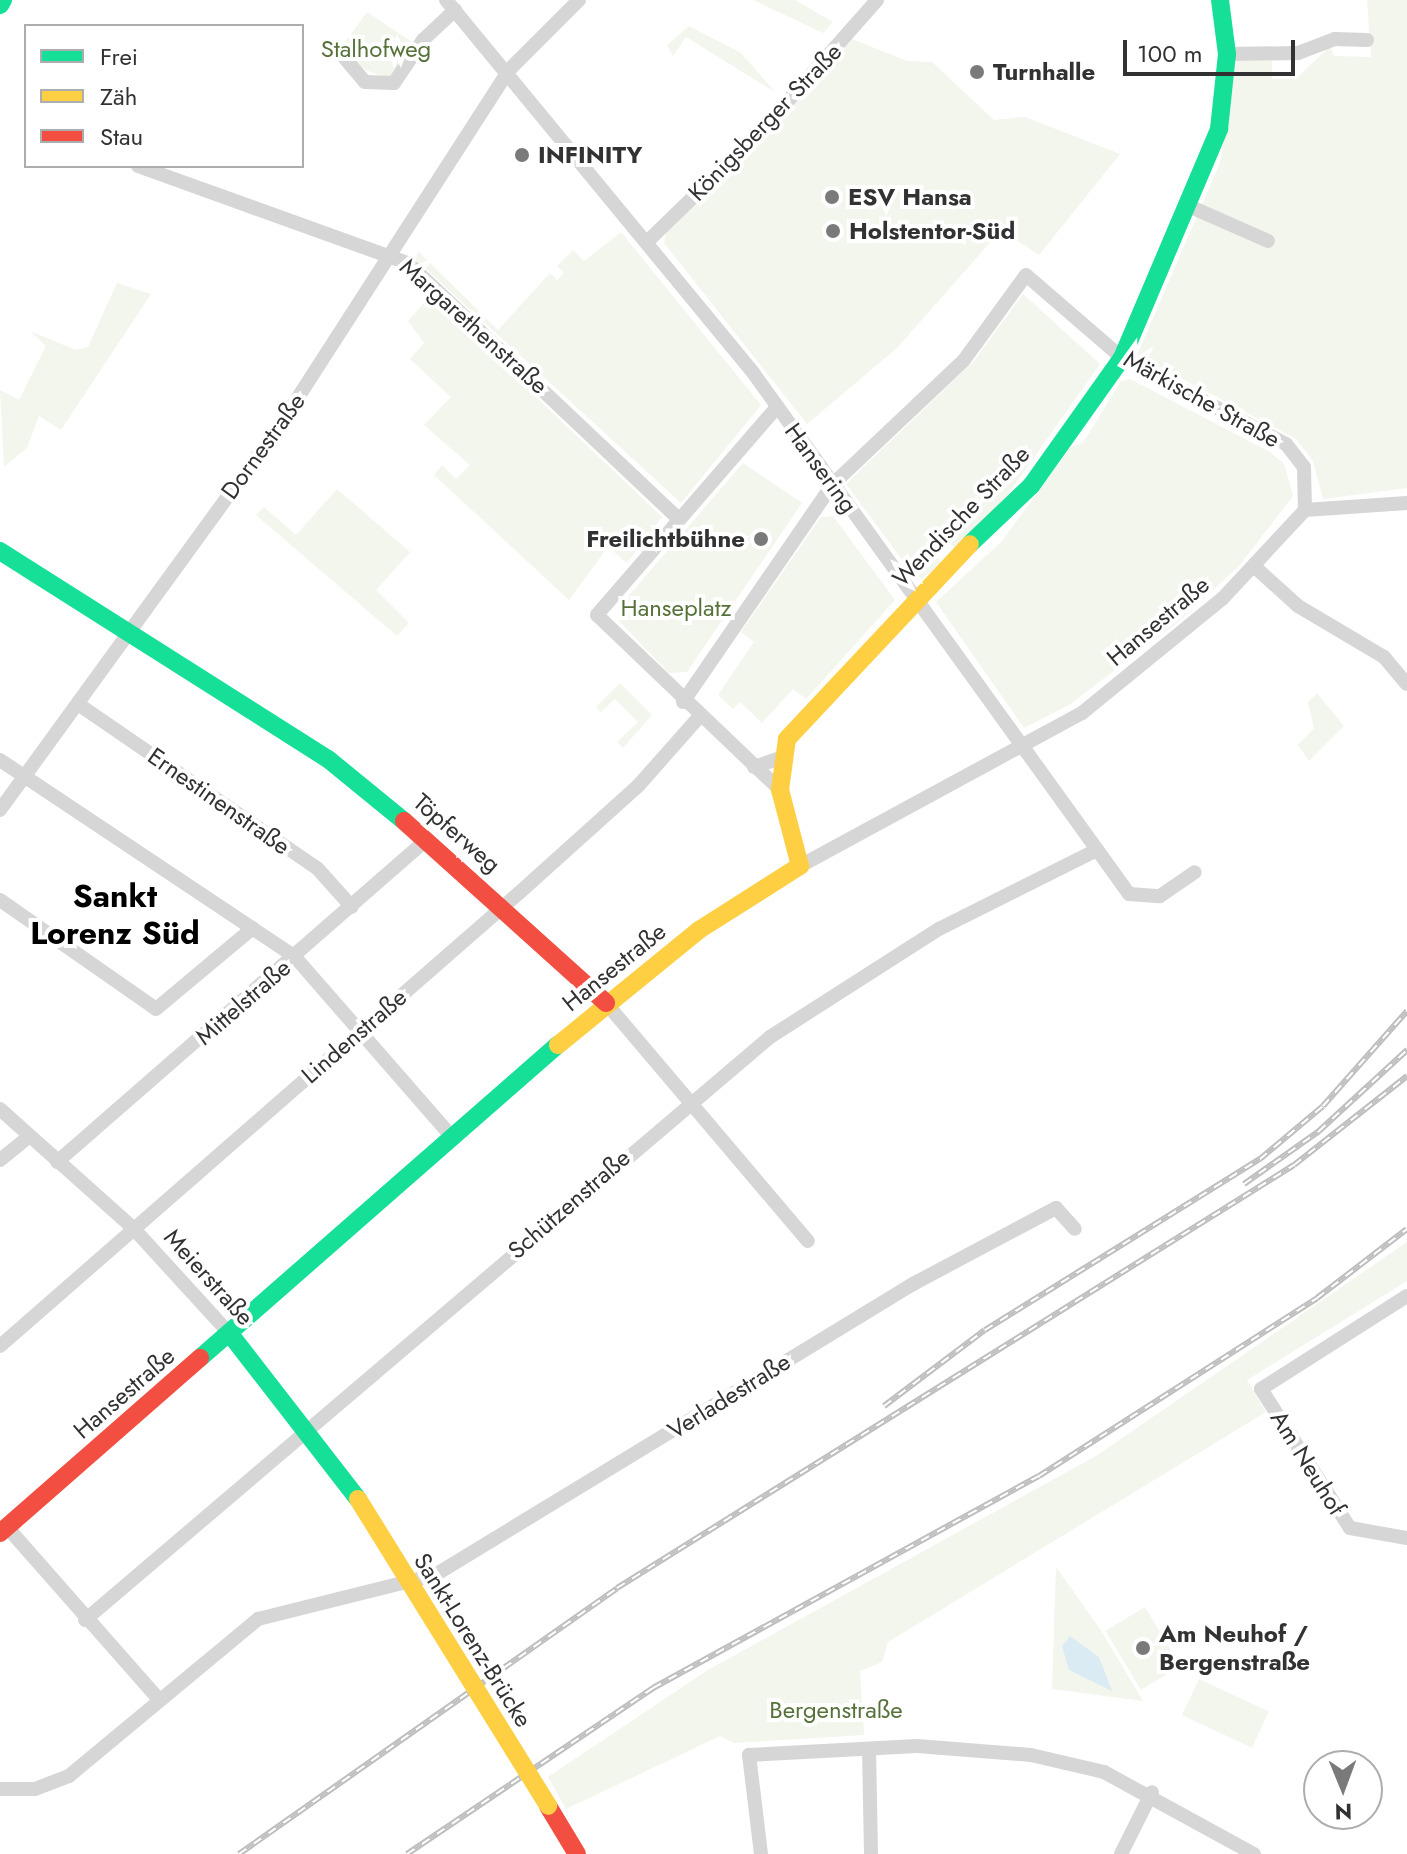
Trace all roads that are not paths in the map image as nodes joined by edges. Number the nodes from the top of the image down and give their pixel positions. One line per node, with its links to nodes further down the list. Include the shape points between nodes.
1 (579, 0): 8 (street, Dornestraße)
2 (877, 0): 11 (street, Königsberger Straße, via 763,129)
3 (1220, 0): 6 (main road, Wendische Straße)
4 (451, 5): 7 (street, via 394,83 365,82); 8 (street, Hansering)
5 (1367, 40): 6 (street, via 1335,39 1298,53)
6 (1227, 54): 10 (main road, Wendische Straße, via 1219,129)
7 (343, 56)
8 (509, 70): 11 (street, Hansering); 13 (street, Dornestraße)
9 (144, 168): 13 (street, Margarethenstraße)
10 (1191, 207): 12 (street); 14 (main road, Wendische Straße)
11 (649, 240): 15 (street, Hansering)
12 (1268, 241)
13 (391, 252): 19 (street, Margarethenstraße); 23 (street, Dornestraße, via 286,416)
14 (1122, 358): 16 (street, Märkische Straße, via 1026,275 964,360); 18 (street, Märkische Straße, via 1286,444 1304,467); 22 (main road, Wendische Straße, via 1031,486)
15 (777, 407): 16 (street, Hansering); 19 (street)
16 (833, 484): 22 (street, Hansering); 25 (street)
17 (1407, 503): 18 (street)
18 (1305, 510): 21 (street, Hansestraße)
19 (679, 519): 25 (street, via 597,615)
20 (0, 551): 23 (main road, Töpferweg)
21 (1256, 568): 24 (street, via 1298,606 1384,657); 28 (street, Hansestraße, via 1137,673)
22 (913, 599): 28 (street, Hansering); 29 (main road, Wendische Straße, via 806,716)
23 (126, 634): 26 (street, Dornestraße); 35 (main road, Töpferweg, via 260,710)
24 (1407, 684)
25 (683, 702): 27 (street)
26 (78, 704): 32 (street, Dornestraße); 41 (street, Ernestinenstraße, via 317,868)
27 (699, 717): 31 (street); 40 (street, Lindenstraße, via 638,786)
28 (1023, 746): 36 (street, Hansering); 37 (street, Hansestraße)
29 (780, 758): 31 (street); 33 (main road)
30 (0, 760): 32 (street)
31 (754, 767): 33 (street)
32 (27, 773): 34 (street, Dornestraße); 42 (street)
33 (780, 790): 37 (main road)
34 (0, 810)
35 (427, 839): 40 (main road, Töpferweg); 41 (street, Mittelstraße)
36 (1097, 850): 38 (street, Hansering, via 1134,896 1160,896); 46 (street, Schützenstraße, via 875,966)
37 (800, 866): 44 (main road, Hansestraße, via 699,930)
38 (1195, 872)
39 (0, 900): 42 (street, via 156,1009)
40 (504, 905): 44 (main road, Töpferweg); 45 (street, Lindenstraße)
41 (352, 907): 43 (street, Mittelstraße)
42 (253, 928): 43 (street)
43 (295, 957): 45 (street); 51 (street, Mittelstraße)
44 (606, 1003): 46 (street, Töpferweg); 49 (main road, Hansestraße)
45 (358, 1032): 49 (street); 52 (street, Lindenstraße)
46 (690, 1100): 54 (street, Töpferweg); 58 (street, Schützenstraße)
47 (0, 1109): 48 (street, Meierstraße)
48 (28, 1137): 50 (street); 51 (street, Meierstraße)
49 (452, 1137): 56 (main road, Hansestraße)
50 (0, 1160)
51 (57, 1162): 52 (street, Meierstraße)
52 (134, 1229): 56 (street, Meierstraße); 57 (street, Lindenstraße)
53 (1075, 1229): 63 (street, Verladestraße, via 1056,1208 901,1291 435,1575 374,1586 258,1619)
54 (808, 1241)
55 (1407, 1296): 61 (street, Am Neuhof, via 1261,1389 1350,1528)
56 (230, 1334): 58 (main road, Meierstraße); 60 (main road, Hansestraße)
57 (0, 1346)
58 (310, 1428): 59 (main road, Meierstraße); 62 (street, Schützenstraße)
59 (358, 1499): 67 (main road, Sankt-Lorenz-Brücke, bridge)
60 (4, 1530): 62 (street)
61 (1407, 1538)
62 (85, 1620): 63 (street)
63 (157, 1697): 65 (street, via 69,1776 35,1789)
64 (869, 1749): 66 (street, via 1031,1755); 68 (street, via 749,1755); 69 (street)
65 (0, 1789)
66 (1152, 1792): 70 (street); 71 (street)
67 (577, 1854)
68 (761, 1854)
69 (871, 1854)
70 (1121, 1854)
71 (1254, 1854)

